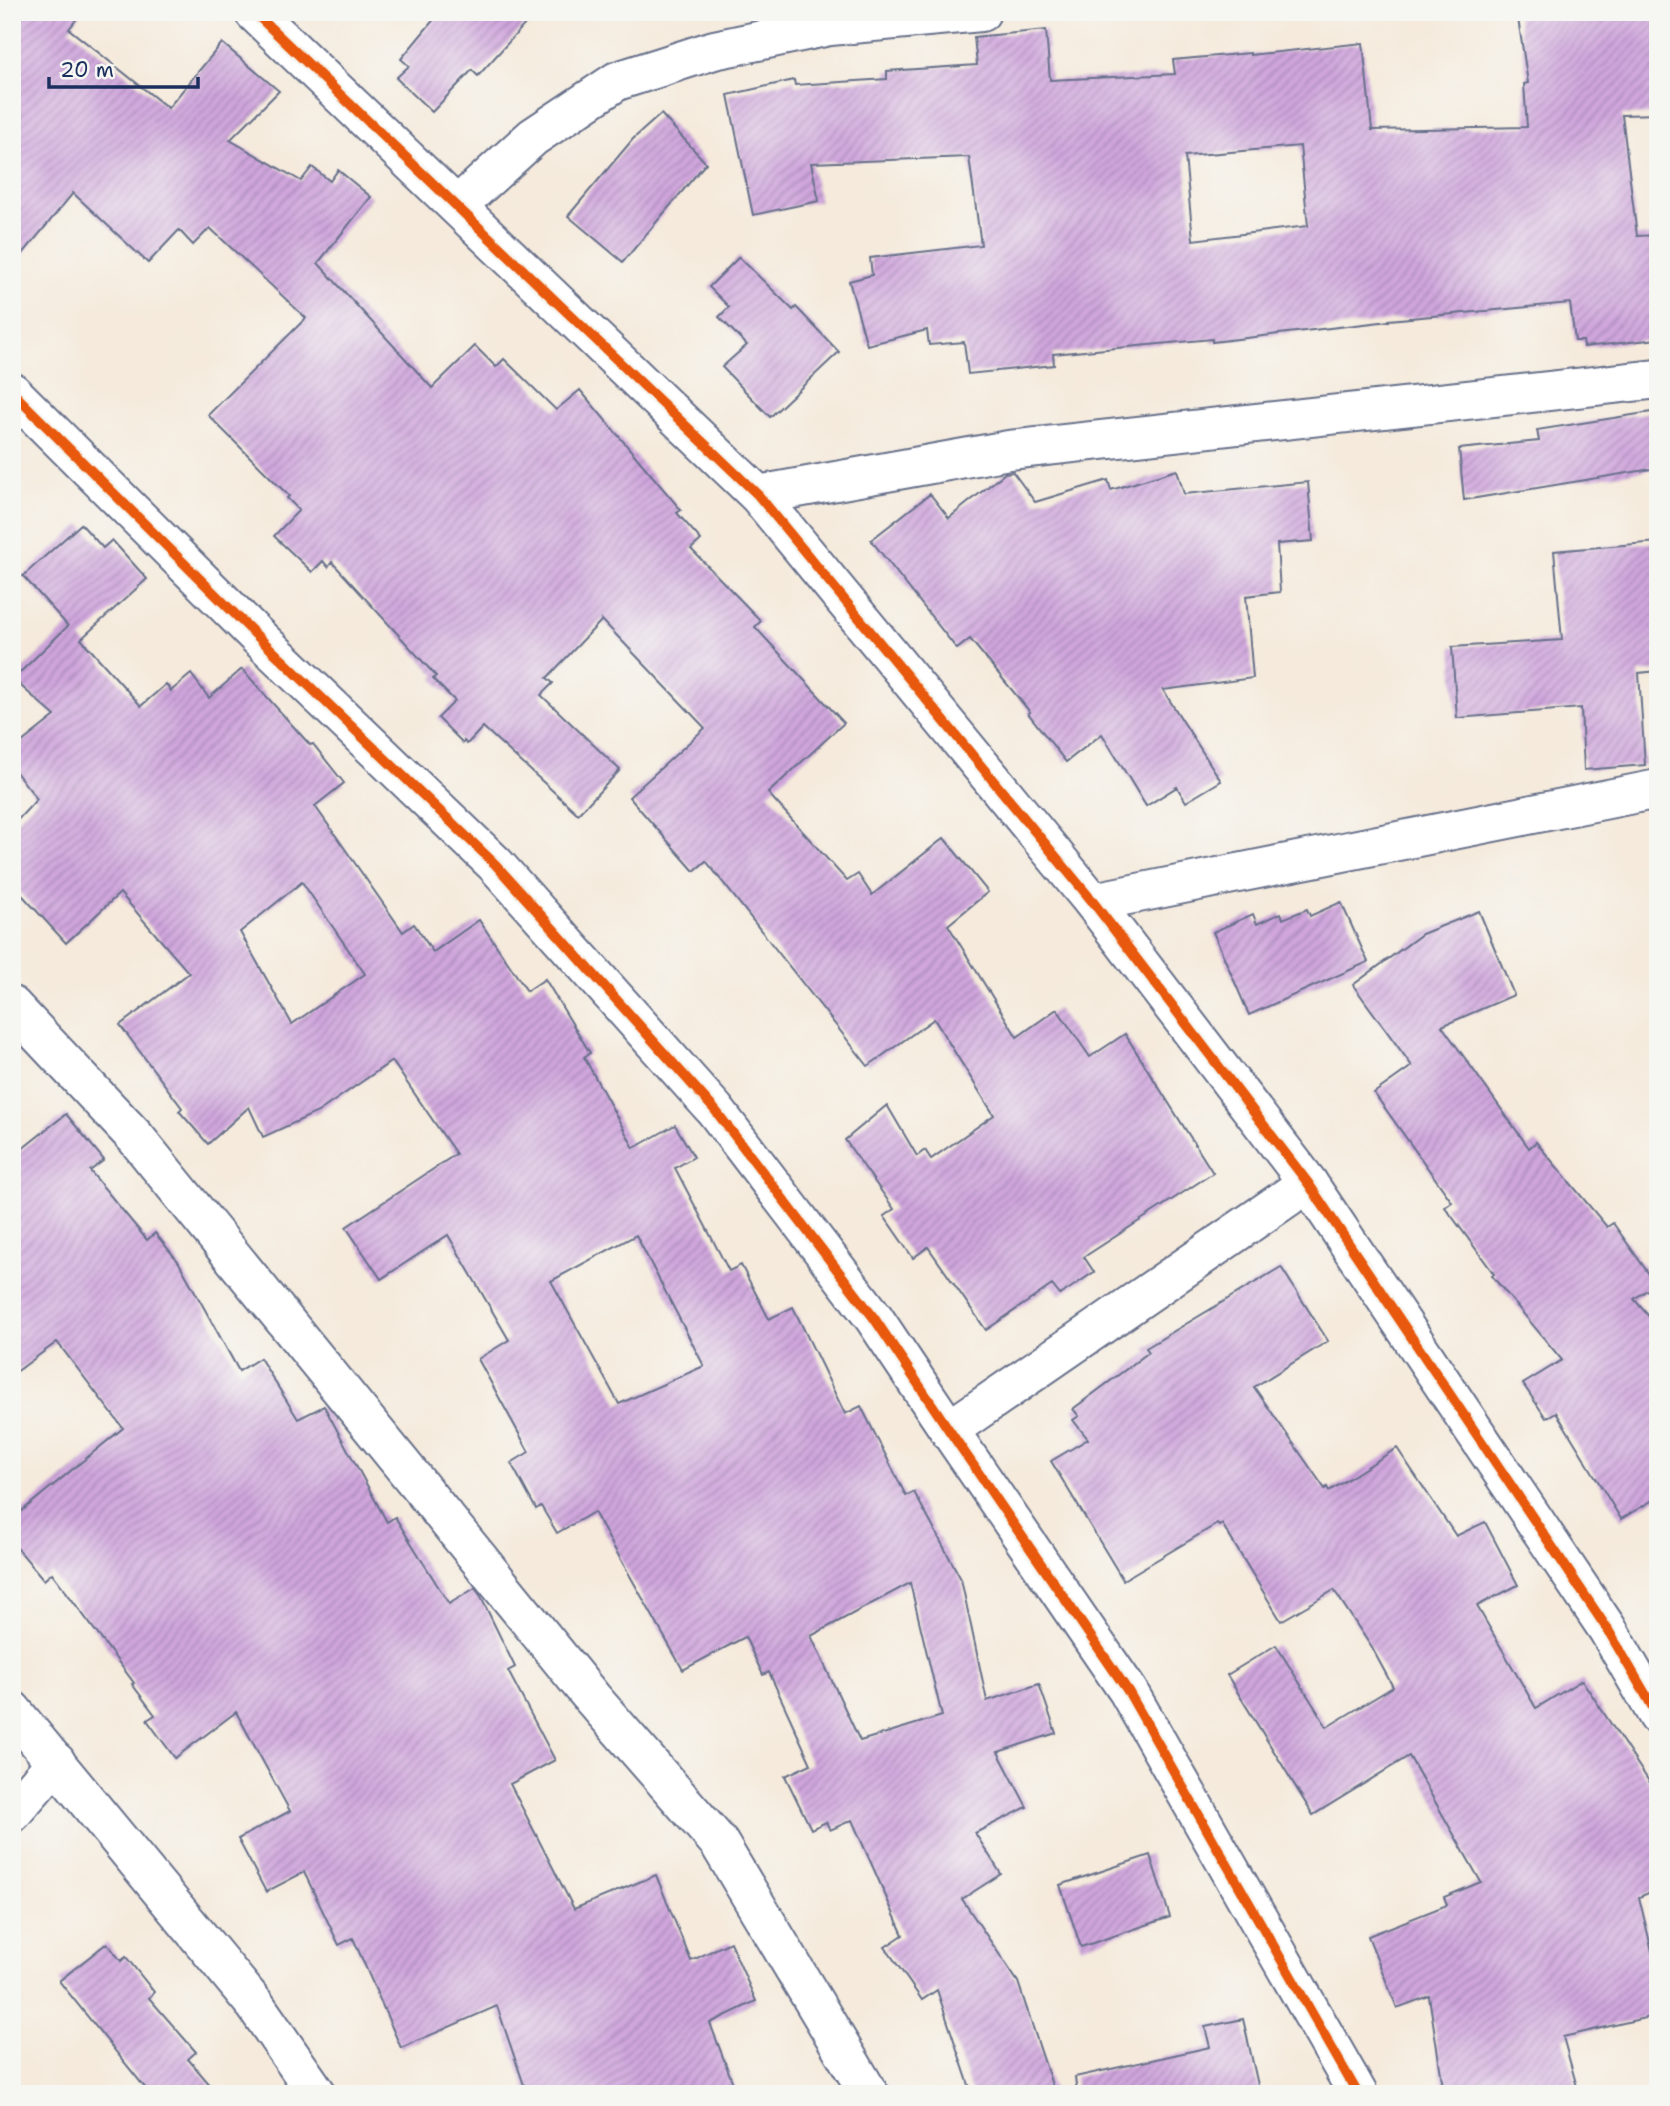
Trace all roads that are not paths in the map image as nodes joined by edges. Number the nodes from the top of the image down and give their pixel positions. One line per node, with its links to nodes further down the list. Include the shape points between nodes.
1 (254, 12): 3 (street)
2 (981, 12): 3 (street, via 830,26 714,50 617,81 533,136)
3 (457, 206): 6 (street)
4 (1658, 379): 6 (street, via 1009,450)
5 (12, 393): 11 (street, via 495,864 715,1111 874,1318)
6 (758, 495): 8 (street)
7 (1658, 789): 8 (street)
8 (1093, 902): 10 (street)
9 (12, 1006): 17 (street, via 136,1138 593,1699 719,1843)
10 (1308, 1183): 11 (street); 13 (street, via 1608,1630)
11 (949, 1430): 18 (street, via 1128,1690)
12 (12, 1710): 14 (street)
13 (1658, 1716)
14 (55, 1762): 15 (street); 16 (street, via 256,2006)
15 (12, 1813)
16 (317, 2094)
17 (869, 2094)
18 (1358, 2094)

